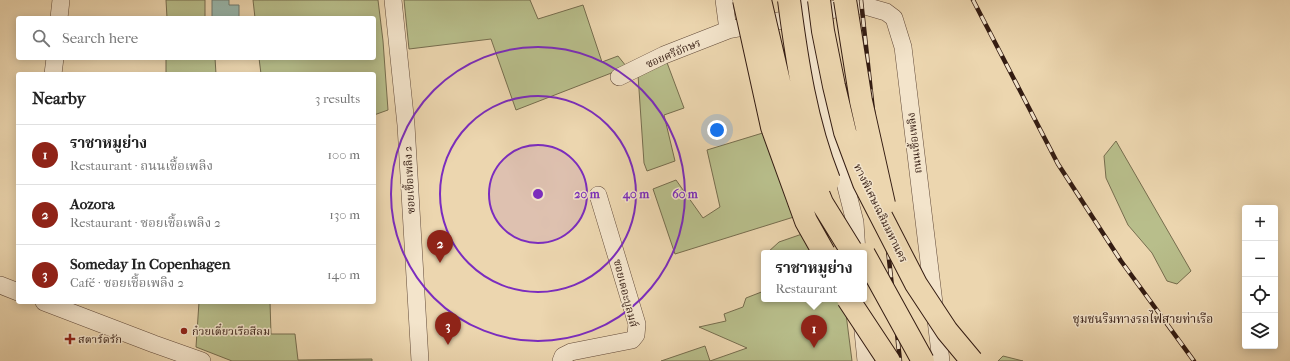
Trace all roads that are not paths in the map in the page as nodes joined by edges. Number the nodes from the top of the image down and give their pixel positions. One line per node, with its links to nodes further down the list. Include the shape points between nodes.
1 (61, 0): 9 (street)
2 (393, 0): 29 (street, ซอยเชื้อเพลิง 2, via 405,122)
3 (724, 0): 10 (street)
4 (744, 0): 16 (highway, bridge, via 772,127 806,220)
5 (760, 0): 18 (highway, bridge, via 788,120 822,203)
6 (789, 0): 20 (highway, bridge, via 806,110 818,153 842,213)
7 (845, 0): 15 (highway, bridge, via 861,101)
8 (809, 5): 10 (street); 15 (highway, ทางพิเศษเฉลิมมหานคร, bridge, via 823,31 845,132 864,183); 17 (street, via 796,67 797,116 800,133); 19 (street, via 816,69 855,222); 35 (street, ถนนเชื้อเพลิง, via 862,5 886,12 894,18 903,47)
9 (59, 16)
10 (728, 30): 13 (street, ซอยศรีอักษร, via 664,55)
11 (55, 60): 12 (street)
12 (53, 72)
13 (618, 77)
14 (598, 195): 30 (street, ซอยเดอะบูลมส์, via 632,306 636,334 632,340 571,352 563,356)
15 (893, 240): 36 (highway, ทางพิเศษเฉลิมมหานคร, bridge, via 916,284 947,331)
16 (822, 250)
17 (843, 250)
18 (851, 250)
19 (857, 250)
20 (862, 250)
21 (867, 258): 33 (highway, bridge)
22 (867, 275): 34 (highway, bridge, via 881,298)
23 (0, 285): 24 (street)
24 (16, 291)
25 (856, 302): 31 (street)
26 (857, 302): 32 (highway, bridge)
27 (49, 304): 28 (street)
28 (202, 361)
29 (420, 361)
30 (561, 361)
31 (866, 361)
32 (889, 361)
33 (923, 361)
34 (933, 361)
35 (941, 361)
36 (972, 361)

